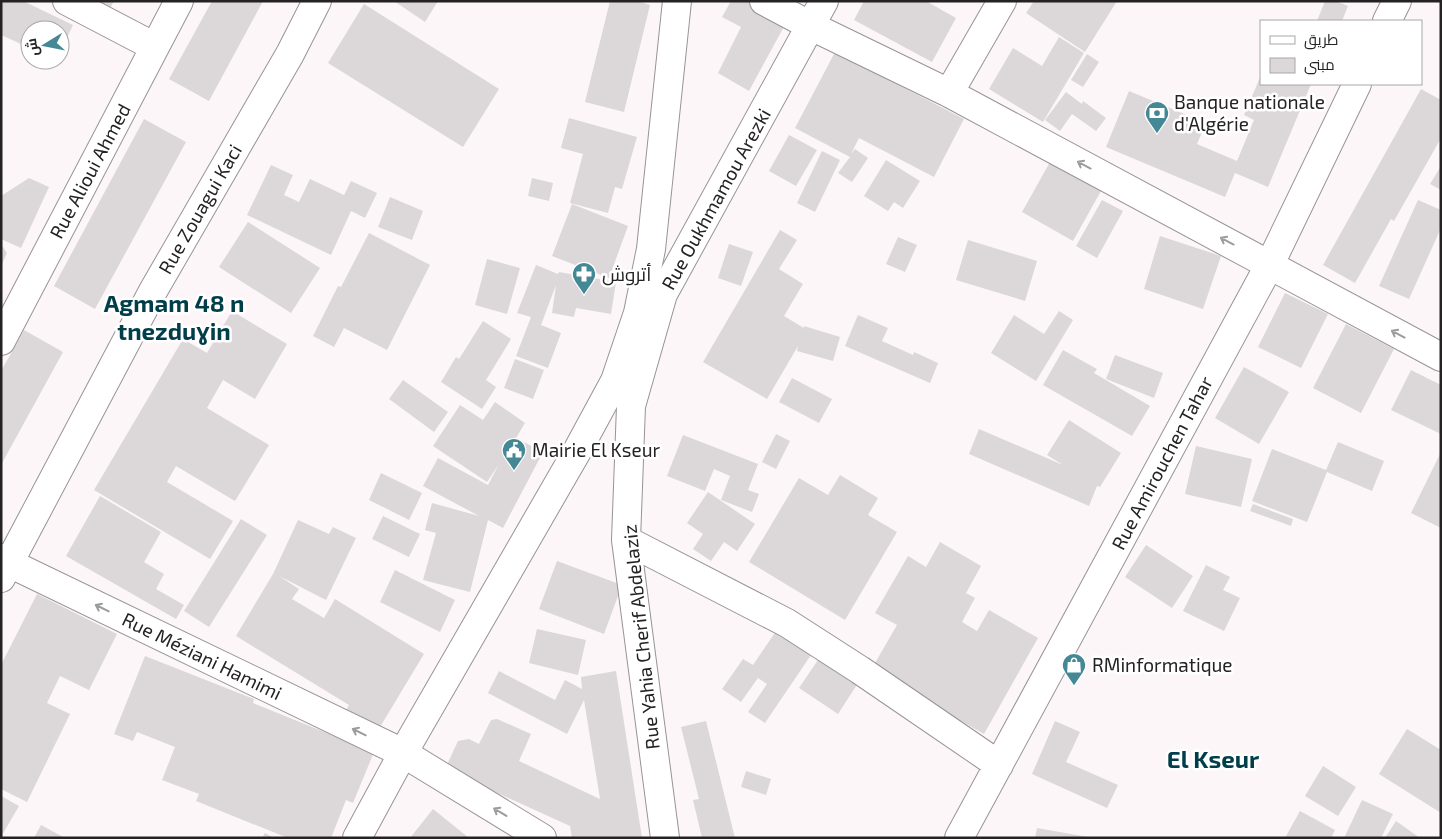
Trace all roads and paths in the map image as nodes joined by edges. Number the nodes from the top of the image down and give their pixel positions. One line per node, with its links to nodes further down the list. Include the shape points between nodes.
1 (67, 1): 11 (street)
2 (179, 1): 11 (street, Rue Alioui Ahmed)
3 (317, 1): 19 (street, Rue Zouagui Kaci, via 290,54 153,290)
4 (677, 1): 20 (street, via 651,249 638,313 615,381)
5 (764, 1): 10 (street)
6 (824, 1): 10 (street, Rue Oukhmamou Arezki)
7 (1002, 1): 13 (street)
8 (1397, 1): 9 (street)
9 (1388, 20)
10 (811, 26): 13 (street); 17 (street, Rue Oukhmamou Arezki, via 664,294)
11 (155, 47): 15 (street, Rue Alioui Ahmed)
12 (1357, 85): 14 (street, Rue Amirouchen Tahar)
13 (949, 93): 14 (street, one-way to 13)
14 (1270, 264): 16 (street, one-way to 14); 21 (street, Rue Amirouchen Tahar)
15 (1, 341)
16 (1441, 357)
17 (631, 406): 18 (street, Rue Yahia Cherif Abdelaziz)
18 (626, 540): 21 (street, via 787,623); 24 (street, Rue Yahia Cherif Abdelaziz)
19 (4, 566): 20 (street, Rue Méziani Hamimi, one-way to 19)
20 (403, 753): 22 (street); 23 (street, Rue Méziani Hamimi, one-way to 20)
21 (999, 765): 25 (street, Rue Amirouchen Tahar)
22 (357, 838)
23 (542, 838)
24 (665, 838)
25 (959, 838)

